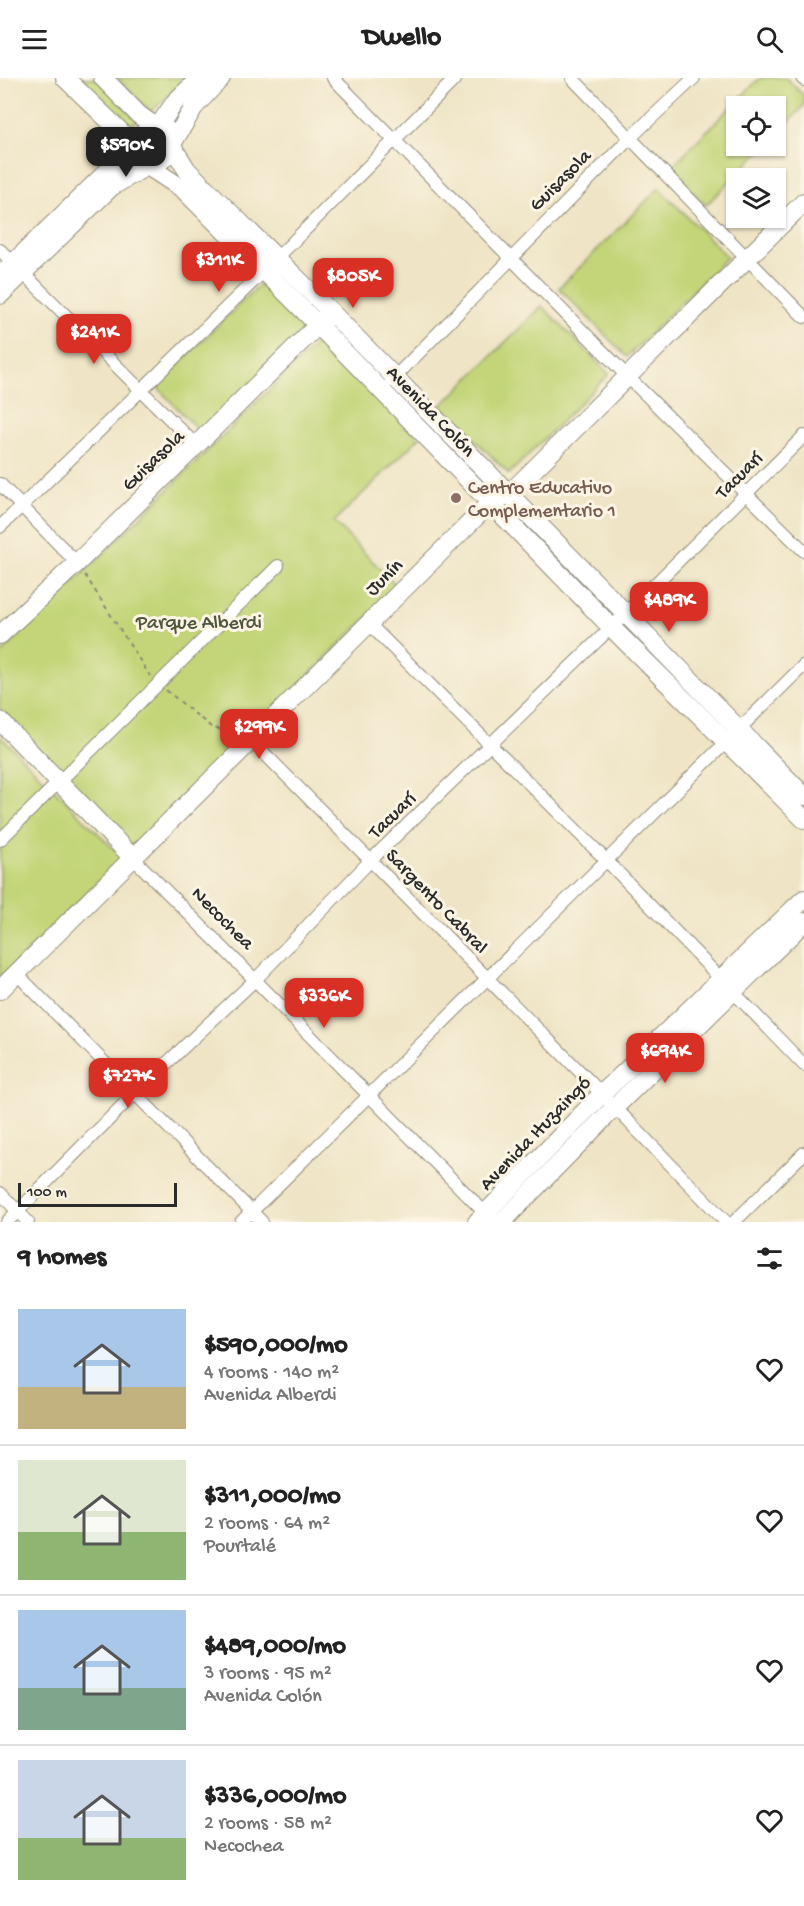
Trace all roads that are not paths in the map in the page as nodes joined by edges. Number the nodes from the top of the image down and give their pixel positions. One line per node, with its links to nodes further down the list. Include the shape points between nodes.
1 (65, 78): 13 (main road, Avenida Colón, via 119,130)
2 (103, 78): 9 (main road, via 139,116)
3 (200, 78): 9 (main road)
4 (221, 78): 12 (main road, via 194,107)
5 (333, 78): 11 (street)
6 (456, 78): 11 (street)
7 (572, 78): 10 (street)
8 (694, 78): 10 (street, Guisasola)
9 (157, 127): 12 (main road, via 167,130); 13 (main road, via 139,137)
10 (630, 138): 16 (street); 17 (street, Guisasola)
11 (395, 140): 15 (street); 17 (street)
12 (172, 145): 13 (main road, via 165,157); 15 (main road, Avenida Colón, via 187,170)
13 (140, 160): 18 (main road, via 111,168); 19 (main road, Avenida Colón, via 183,189)
14 (804, 202): 16 (main road, Junín)
15 (277, 257): 19 (street); 21 (main road, Avenida Colón)
16 (747, 258): 22 (street); 24 (main road, Junín)
17 (511, 259): 24 (street); 25 (street, Guisasola)
18 (9, 266): 20 (main road); 26 (street)
19 (264, 271): 23 (main road, Avenida Colón); 26 (street)
20 (0, 296)
21 (331, 312): 23 (main road, Guisasola); 25 (main road, Avenida Colón)
22 (804, 317)
23 (318, 325): 25 (main road, Avenida Colón); 28 (main road, Guisasola)
24 (628, 377): 30 (main road, Junín); 31 (street)
25 (388, 384): 30 (main road, Avenida Colón); 32 (main road, Avenida Colón)
26 (140, 390): 28 (street); 33 (street)
27 (804, 436): 31 (street, Tacuarí)
28 (197, 447): 36 (main road, Guisasola)
29 (0, 484): 33 (street)
30 (509, 494): 32 (main road, Junín); 38 (main road, Avenida Colón)
31 (745, 494): 35 (street); 38 (street, Tacuarí)
32 (490, 502): 39 (main road, Junín); 40 (main road, Avenida Colón)
33 (22, 506): 34 (street); 36 (street)
34 (0, 527)
35 (804, 551)
36 (77, 563): 41 (main road, Guisasola)
37 (278, 566): 47 (street)
38 (625, 614): 40 (street, Tacuarí); 44 (main road, Avenida Colón)
39 (368, 623): 45 (main road, Junín); 46 (street)
40 (611, 627): 44 (main road, Avenida Colón); 46 (street, Tacuarí)
41 (0, 635)
42 (804, 665): 44 (street)
43 (0, 721): 47 (main road, Necochea)
44 (732, 735): 48 (main road, Avenida Colón); 49 (main road, Avenida Colón); 53 (street)
45 (252, 741): 51 (main road, Junín); 52 (street, Sargento Cabral)
46 (490, 746): 52 (street, Tacuarí); 53 (street)
47 (58, 782): 50 (street); 51 (main road, Necochea)
48 (804, 796)
49 (804, 819)
50 (0, 840)
51 (133, 858): 56 (main road, Junín); 58 (street, Necochea)
52 (371, 860): 57 (street, Sargento Cabral); 58 (street, Tacuarí)
53 (607, 861): 57 (street); 59 (street)
54 (804, 899): 59 (main road, Avenida Ituzaingó)
55 (804, 922): 59 (main road, Avenida Ituzaingó)
56 (17, 974): 60 (main road, Junín); 62 (street)
57 (487, 979): 63 (street, Sargento Cabral); 64 (street)
58 (255, 980): 62 (street, Tacuarí); 64 (street, Necochea)
59 (727, 986): 61 (street); 63 (main road, Avenida Ituzaingó); 65 (main road, Avenida Ituzaingó)
60 (0, 990)
61 (804, 1065)
62 (135, 1094): 68 (street, Tacuarí); 69 (street)
63 (602, 1094): 65 (street, Sargento Cabral); 70 (main road, Avenida Ituzaingó)
64 (368, 1096): 69 (street); 70 (street, Necochea)
65 (614, 1108): 70 (main road, Avenida Ituzaingó); 75 (street, Sargento Cabral)
66 (804, 1154): 76 (street)
67 (0, 1193): 68 (street)
68 (17, 1212): 71 (street, Tacuarí); 72 (street)
69 (251, 1212): 73 (street); 74 (street)
70 (490, 1220)
71 (7, 1222)
72 (28, 1222)
73 (241, 1222)
74 (262, 1222)
75 (726, 1222)
76 (734, 1222)

